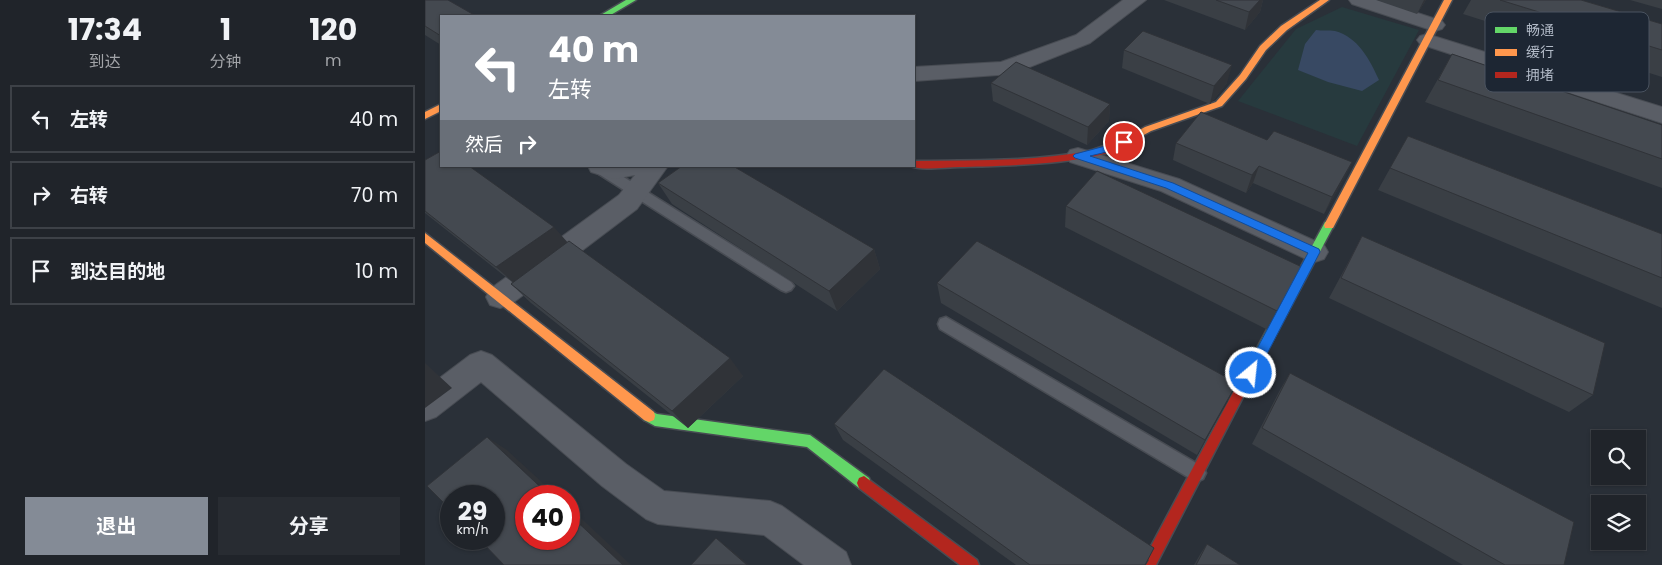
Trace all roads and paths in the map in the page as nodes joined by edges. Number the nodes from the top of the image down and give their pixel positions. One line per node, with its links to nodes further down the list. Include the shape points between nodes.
1 (632, 0): 6 (street)
2 (1136, 0): 9 (street, via 1083,39 1004,70)
3 (1325, 0): 16 (street, via 1284,28 1263,48 1219,104 1148,129 1112,148)
4 (1359, 0): 7 (street)
5 (1448, 0): 7 (street)
6 (611, 15)
7 (1431, 32): 8 (street); 24 (street)
8 (1485, 53)
9 (915, 74)
10 (1585, 92): 15 (street)
11 (1590, 92): 13 (street)
12 (440, 108): 14 (street)
13 (1662, 115)
14 (425, 116)
15 (1662, 126)
16 (1078, 156): 17 (street, via 987,163); 24 (street, via 1170,186)
17 (915, 164)
18 (600, 167): 22 (lane)
19 (603, 167): 20 (street, via 614,170)
20 (633, 167)
21 (655, 167): 22 (street)
22 (636, 192): 25 (lane); 26 (street, via 628,202)
23 (425, 238): 26 (street)
24 (1315, 252): 29 (street)
25 (786, 286)
26 (500, 297): 31 (street, via 655,420 810,441)
27 (946, 324): 29 (lane)
28 (425, 407): 30 (street, via 481,364 658,507 770,518)
29 (1197, 473): 32 (street)
30 (833, 565)
31 (972, 565)
32 (1148, 565)

